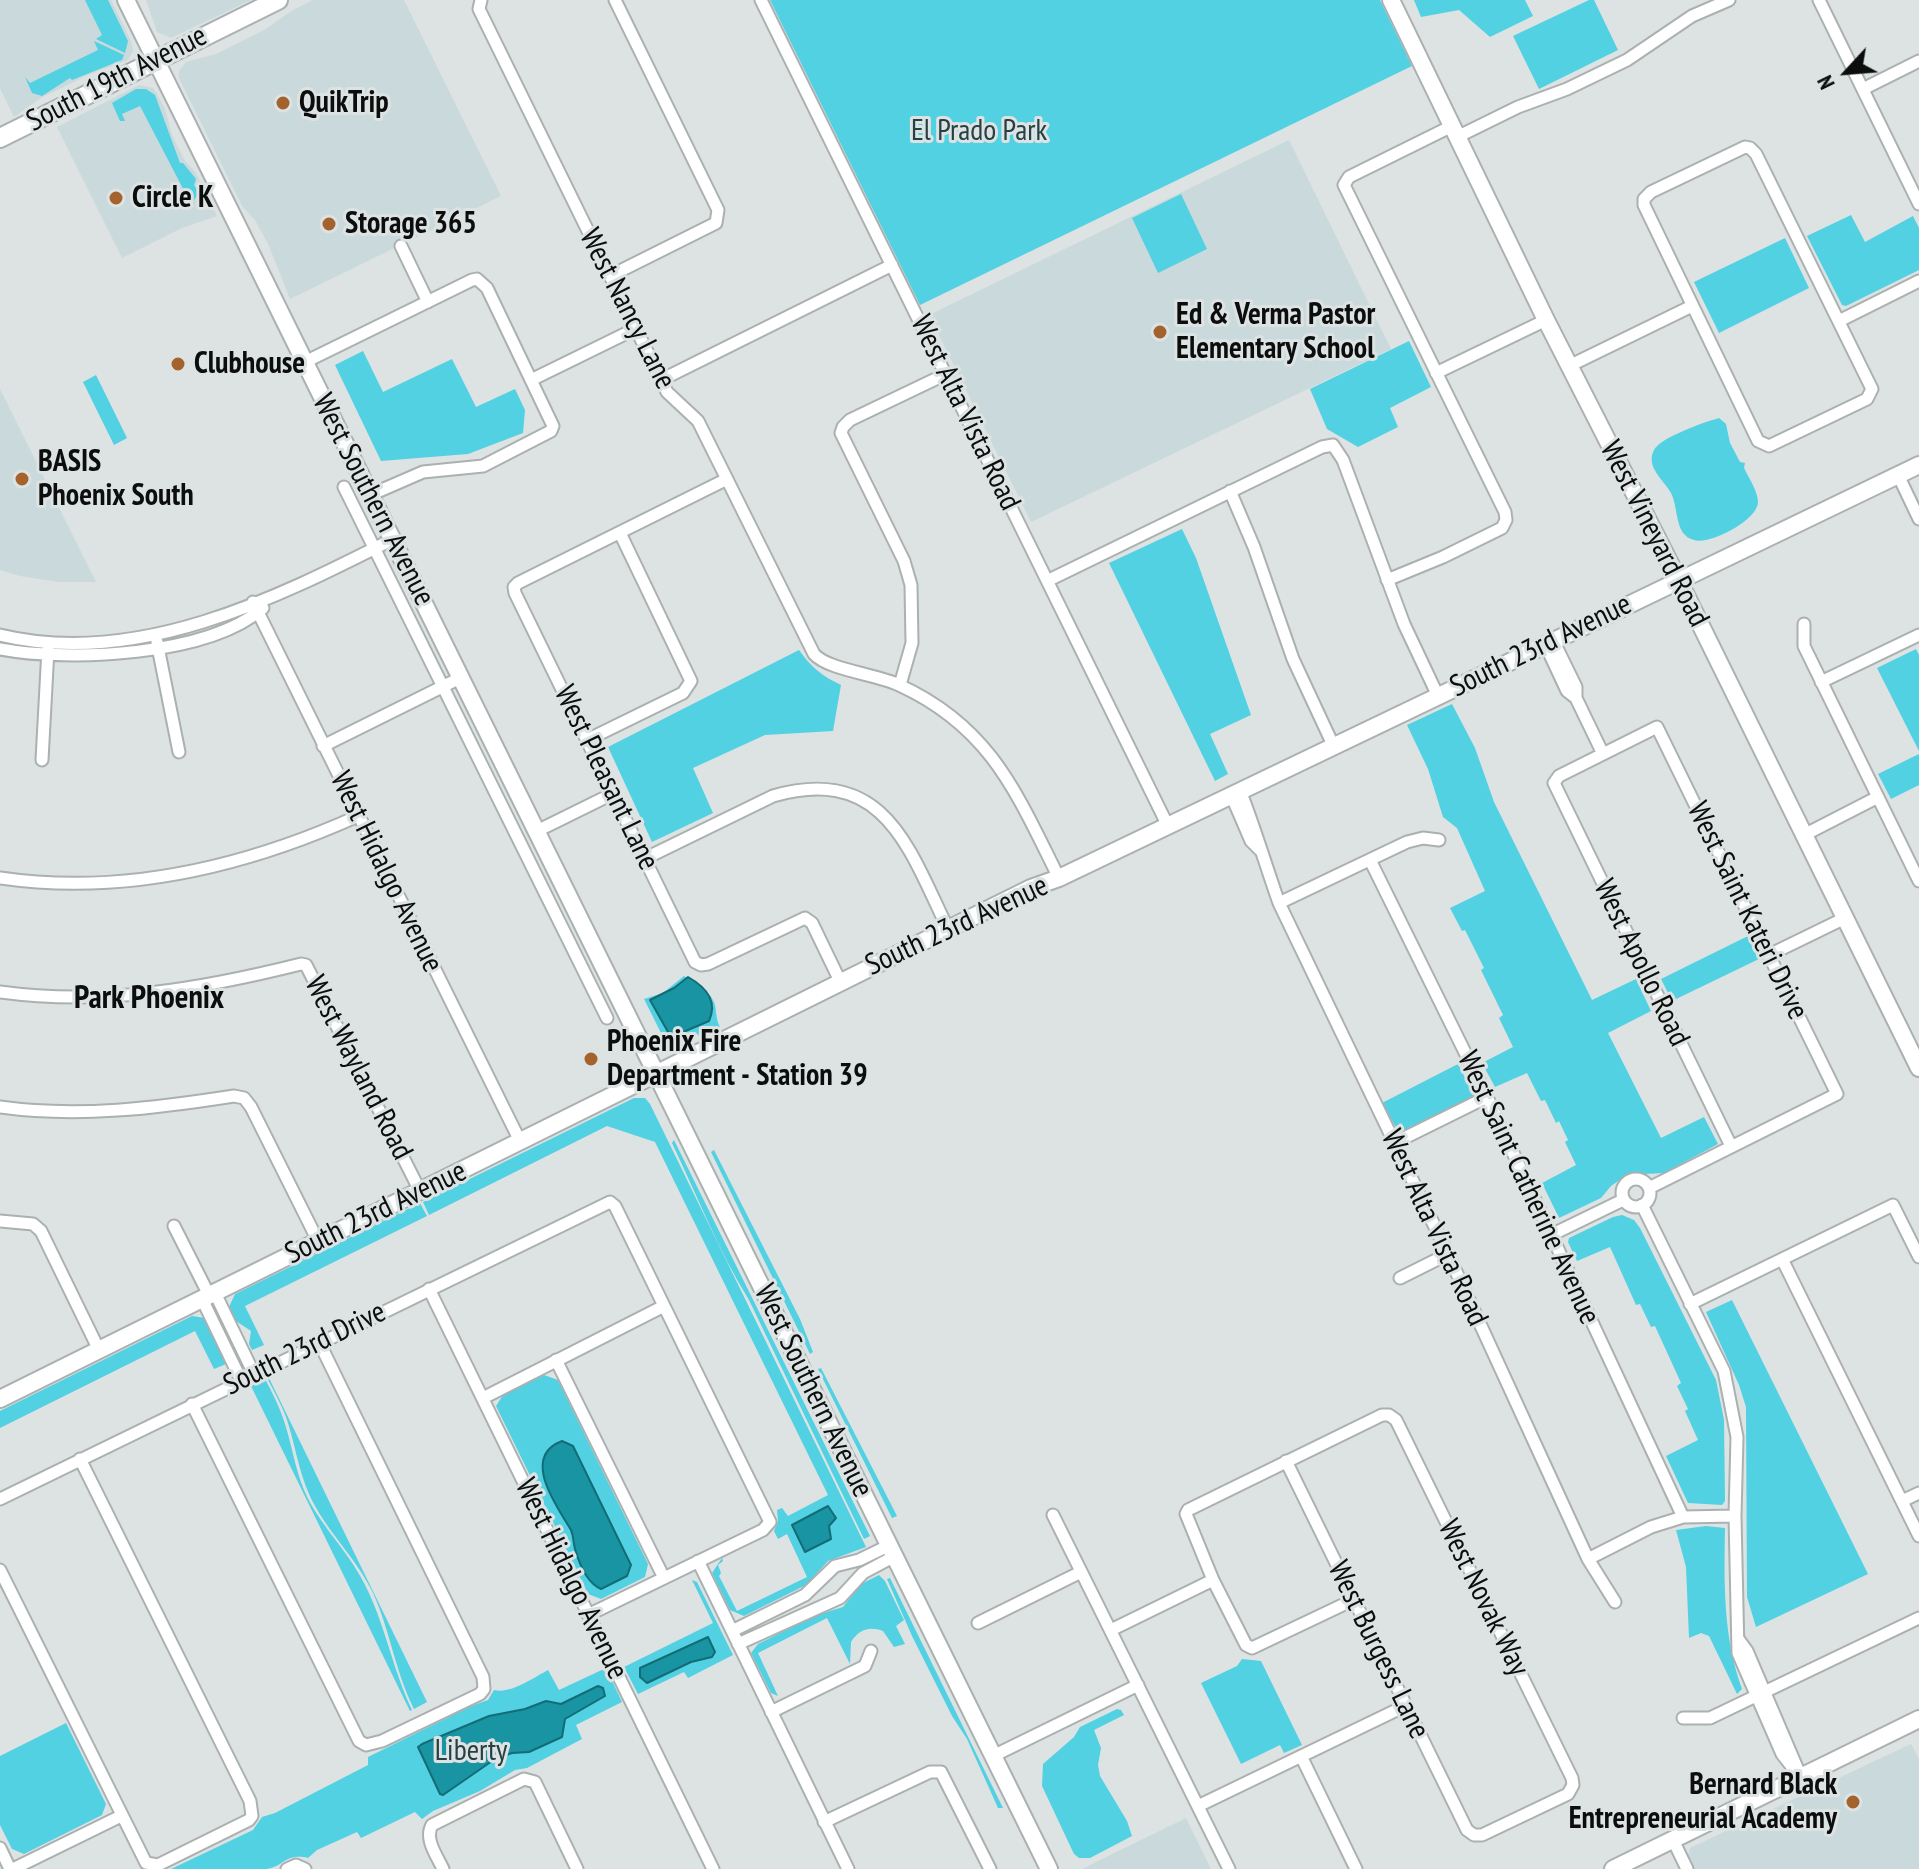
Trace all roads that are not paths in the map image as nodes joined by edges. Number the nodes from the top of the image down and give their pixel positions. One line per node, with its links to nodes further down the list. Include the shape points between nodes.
1 (126, 0): 9 (street, West Southern Avenue)
2 (278, 0): 9 (main road, South 19th Avenue)
3 (481, 0): 17 (street, West Nancy Lane, via 479,9)
4 (615, 0): 17 (street, via 718,210 716,223)
5 (761, 0): 16 (street, West Alta Vista Road)
6 (1391, 0): 12 (street, West Vineyard Road)
7 (1729, 0): 12 (street, via 1567,89)
8 (1819, 0): 11 (street)
9 (155, 60): 13 (main road, South 19th Avenue); 24 (street, West Southern Avenue)
10 (1919, 61): 11 (street)
11 (1863, 89): 14 (street)
12 (1454, 132): 21 (street, West Vineyard Road); 26 (street, via 1344,182)
13 (0, 138)
14 (1919, 204)
15 (401, 246): 19 (street)
16 (892, 265): 27 (street, West Alta Vista Road); 29 (street)
17 (610, 276): 23 (street, West Nancy Lane)
18 (1919, 281): 22 (street)
19 (428, 302): 24 (street); 28 (street, via 477,279 487,288)
20 (1692, 306): 22 (street, via 1765,446 1872,393); 22 (street, via 1644,199 1750,148); 25 (street)
21 (1546, 320): 25 (street, West Vineyard Road); 26 (street)
22 (1839, 321)
23 (635, 329): 28 (street); 29 (street, West Nancy Lane)
24 (305, 362): 35 (street, West Southern Avenue)
25 (1569, 366): 40 (street, West Vineyard Road)
26 (1436, 373): 42 (street, via 1506,523)
27 (946, 374): 41 (street, West Alta Vista Road); 54 (street, via 850,420 841,433 911,585 912,643)
28 (531, 380): 35 (street, via 553,426 546,436 483,466 423,472)
29 (661, 380): 32 (street, West Nancy Lane, via 698,421)
30 (1919, 465): 31 (street, South 23rd Avenue)
31 (1898, 475): 36 (street); 40 (street, South 23rd Avenue)
32 (727, 479): 37 (street); 54 (street, West Nancy Lane, via 817,658)
33 (344, 487): 39 (street, West Southern Avenue)
34 (1230, 491): 41 (street); 42 (street, via 1333,445 1363,507); 59 (street, via 1293,659)
35 (370, 495): 38 (street, West Southern Avenue)
36 (1919, 519)
37 (620, 533): 57 (street, via 691,678 687,689); 57 (street, West Pleasant Lane, via 514,587)
38 (393, 539): 39 (street); 52 (street, West Southern Avenue)
39 (374, 549): 43 (street); 55 (street, West Southern Avenue)
40 (1678, 579): 48 (street, South 23rd Avenue); 69 (street, West Vineyard Road)
41 (1049, 580): 67 (street, West Alta Vista Road)
42 (1387, 580): 56 (street)
43 (255, 607): 46 (street); 50 (street, via 208,635); 58 (street, West Hidalgo Avenue)
44 (1804, 624): 53 (street, via 1804,646)
45 (0, 635): 49 (street)
46 (155, 635): 49 (street); 50 (street)
47 (1919, 635): 53 (street)
48 (1549, 642): 56 (street, South 23rd Avenue); 61 (street, via 1567,691 1576,698)
49 (48, 648): 50 (street, via 103,656); 51 (street); 62 (street)
50 (158, 648): 60 (street)
51 (0, 649)
52 (462, 677): 55 (street); 68 (street, West Southern Avenue)
53 (1821, 682): 65 (street)
54 (900, 685): 74 (street, via 938,707 994,757)
55 (443, 687): 58 (street); 79 (street, West Southern Avenue)
56 (1438, 696): 59 (street, South 23rd Avenue)
57 (587, 740): 63 (street, West Pleasant Lane)
58 (323, 746): 66 (street, West Hidalgo Avenue)
59 (1334, 747): 64 (street, South 23rd Avenue)
60 (179, 752)
61 (1603, 754): 81 (street, West Saint Kateri Drive, via 1657,727); 91 (street, West Apollo Road, via 1554,780 1554,786)
62 (42, 760)
63 (614, 793): 68 (street); 71 (street, West Pleasant Lane)
64 (1236, 795): 67 (street, South 23rd Avenue); 76 (street, West Alta Vista Road)
65 (1878, 797): 69 (street); 75 (street)
66 (358, 816): 73 (street, via 272,851 168,876 57,882); 89 (street, West Hidalgo Avenue)
67 (1168, 826): 74 (street, South 23rd Avenue)
68 (537, 831): 77 (street, West Southern Avenue)
69 (1804, 835): 78 (street, West Vineyard Road)
70 (1439, 840): 72 (street, via 1413,840)
71 (646, 858): 80 (street, via 773,796 833,791 867,804 895,825); 82 (street, West Pleasant Lane, via 701,965 808,919)
72 (1370, 860): 76 (street); 87 (street, West Saint Catherine Avenue)
73 (0, 878)
74 (1059, 878): 80 (street, South 23rd Avenue)
75 (1919, 881)
76 (1279, 903): 90 (street, West Alta Vista Road)
77 (578, 913): 79 (street); 86 (street, West Southern Avenue)
78 (1845, 918): 81 (street); 85 (street, West Vineyard Road)
79 (559, 922): 84 (street, West Southern Avenue)
80 (948, 929): 82 (street, South 23rd Avenue)
81 (1769, 955): 91 (street, West Saint Kateri Drive, via 1837,1094)
82 (840, 981): 86 (street, South 23rd Avenue)
83 (0, 992): 93 (street, West Wayland Road, via 83,998 147,995 306,965)
84 (607, 1018)
85 (1919, 1068)
86 (656, 1073): 89 (street, South 23rd Avenue); 125 (street, West Southern Avenue)
87 (1487, 1097): 90 (street); 98 (street, West Saint Catherine Avenue)
88 (0, 1107): 99 (street, via 100,1111 244,1098)
89 (520, 1141): 93 (street, South 23rd Avenue)
90 (1394, 1143): 100 (street, West Alta Vista Road)
91 (1731, 1146): 92 (street)
92 (1649, 1188): 94 (street, via 1640,1179 1629,1180 1622,1189); 95 (street)
93 (420, 1191): 99 (street, South 23rd Avenue)
94 (1623, 1200): 95 (street); 98 (street)
95 (1642, 1205): 106 (street)
96 (0, 1221): 109 (street, via 33,1224 41,1231)
97 (174, 1226): 105 (street)
98 (1551, 1235): 123 (street, West Saint Catherine Avenue)
99 (318, 1241): 105 (street, South 23rd Avenue)
100 (1448, 1254): 103 (street); 126 (street, West Alta Vista Road)
101 (1919, 1257): 102 (street, via 1893,1205)
102 (1782, 1259): 106 (street); 120 (street)
103 (1400, 1278)
104 (429, 1289): 107 (street, South 23rd Drive, via 610,1202); 108 (street, South 23rd Drive); 113 (street, West Hidalgo Avenue)
105 (209, 1296): 109 (street, South 23rd Avenue); 111 (street); 112 (street)
106 (1690, 1304): 122 (street, via 1724,1371 1730,1397 1737,1437)
107 (664, 1306): 110 (street); 127 (street, via 769,1524)
108 (319, 1342): 111 (street, South 23rd Drive); 115 (street, via 483,1677 480,1694 382,1741 362,1745)
109 (99, 1350): 114 (street, South 23rd Avenue)
110 (556, 1360): 113 (street); 130 (street)
111 (254, 1374): 112 (street, South 23rd Drive)
112 (241, 1380): 115 (street, South 23rd Drive)
113 (483, 1398): 134 (street, West Hidalgo Avenue)
114 (0, 1399)
115 (192, 1404): 116 (street, South 23rd Drive)
116 (80, 1459): 119 (street, South 23rd Drive); 151 (street, via 250,1801 252,1816 158,1865 146,1863)
117 (1286, 1461): 131 (street, via 1188,1510); 132 (street, West Burgess Lane); 153 (street, West Novak Way, via 1382,1415 1396,1420 1572,1778 1568,1794)
118 (1919, 1493): 120 (street)
119 (0, 1499)
120 (1902, 1501): 124 (street)
121 (1053, 1515): 129 (street)
122 (1735, 1516): 123 (street); 142 (street, via 1738,1653)
123 (1683, 1517): 126 (street)
124 (1919, 1536)
125 (892, 1551): 138 (street, via 835,1566 802,1597); 139 (street, via 840,1598); 147 (street, West Southern Avenue)
126 (1588, 1559): 133 (street, West Alta Vista Road)
127 (698, 1561): 130 (street); 138 (street)
128 (0, 1570): 151 (street)
129 (1081, 1572): 136 (street); 137 (street)
130 (664, 1578): 134 (street)
131 (1213, 1580): 132 (street, via 1252,1648); 137 (street)
132 (1353, 1600): 143 (street, West Burgess Lane)
133 (1615, 1602)
134 (588, 1615): 161 (street, West Hidalgo Avenue)
135 (1919, 1618): 142 (street)
136 (978, 1623)
137 (1111, 1630): 141 (street)
138 (732, 1631): 139 (street)
139 (738, 1644): 144 (street)
140 (871, 1651): 144 (street, via 865,1666)
141 (1138, 1685): 147 (street); 150 (street)
142 (1760, 1695): 145 (street, via 1710,1718); 149 (street, via 1782,1754)
143 (1405, 1706): 148 (street); 153 (street, West Burgess Lane)
144 (771, 1712): 152 (street)
145 (1683, 1718)
146 (1919, 1719): 149 (street)
147 (993, 1756): 164 (street, West Southern Avenue)
148 (1301, 1756): 150 (street); 166 (street)
149 (1800, 1777): 154 (street)
150 (1198, 1806): 165 (street)
151 (121, 1816): 157 (street)
152 (824, 1822): 162 (street); 163 (street, via 930,1772 941,1772)
153 (1474, 1835)
154 (1673, 1840): 167 (street); 168 (street)
155 (0, 1848): 157 (street)
156 (304, 1868): 158 (street)
157 (12, 1869)
158 (287, 1869)
159 (443, 1869): 160 (street, via 429,1831 438,1820 528,1779 535,1782)
160 (577, 1869)
161 (713, 1869)
162 (848, 1869)
163 (990, 1869)
164 (1049, 1869)
165 (1229, 1869)
166 (1356, 1869)
167 (1613, 1869)
168 (1687, 1869)

